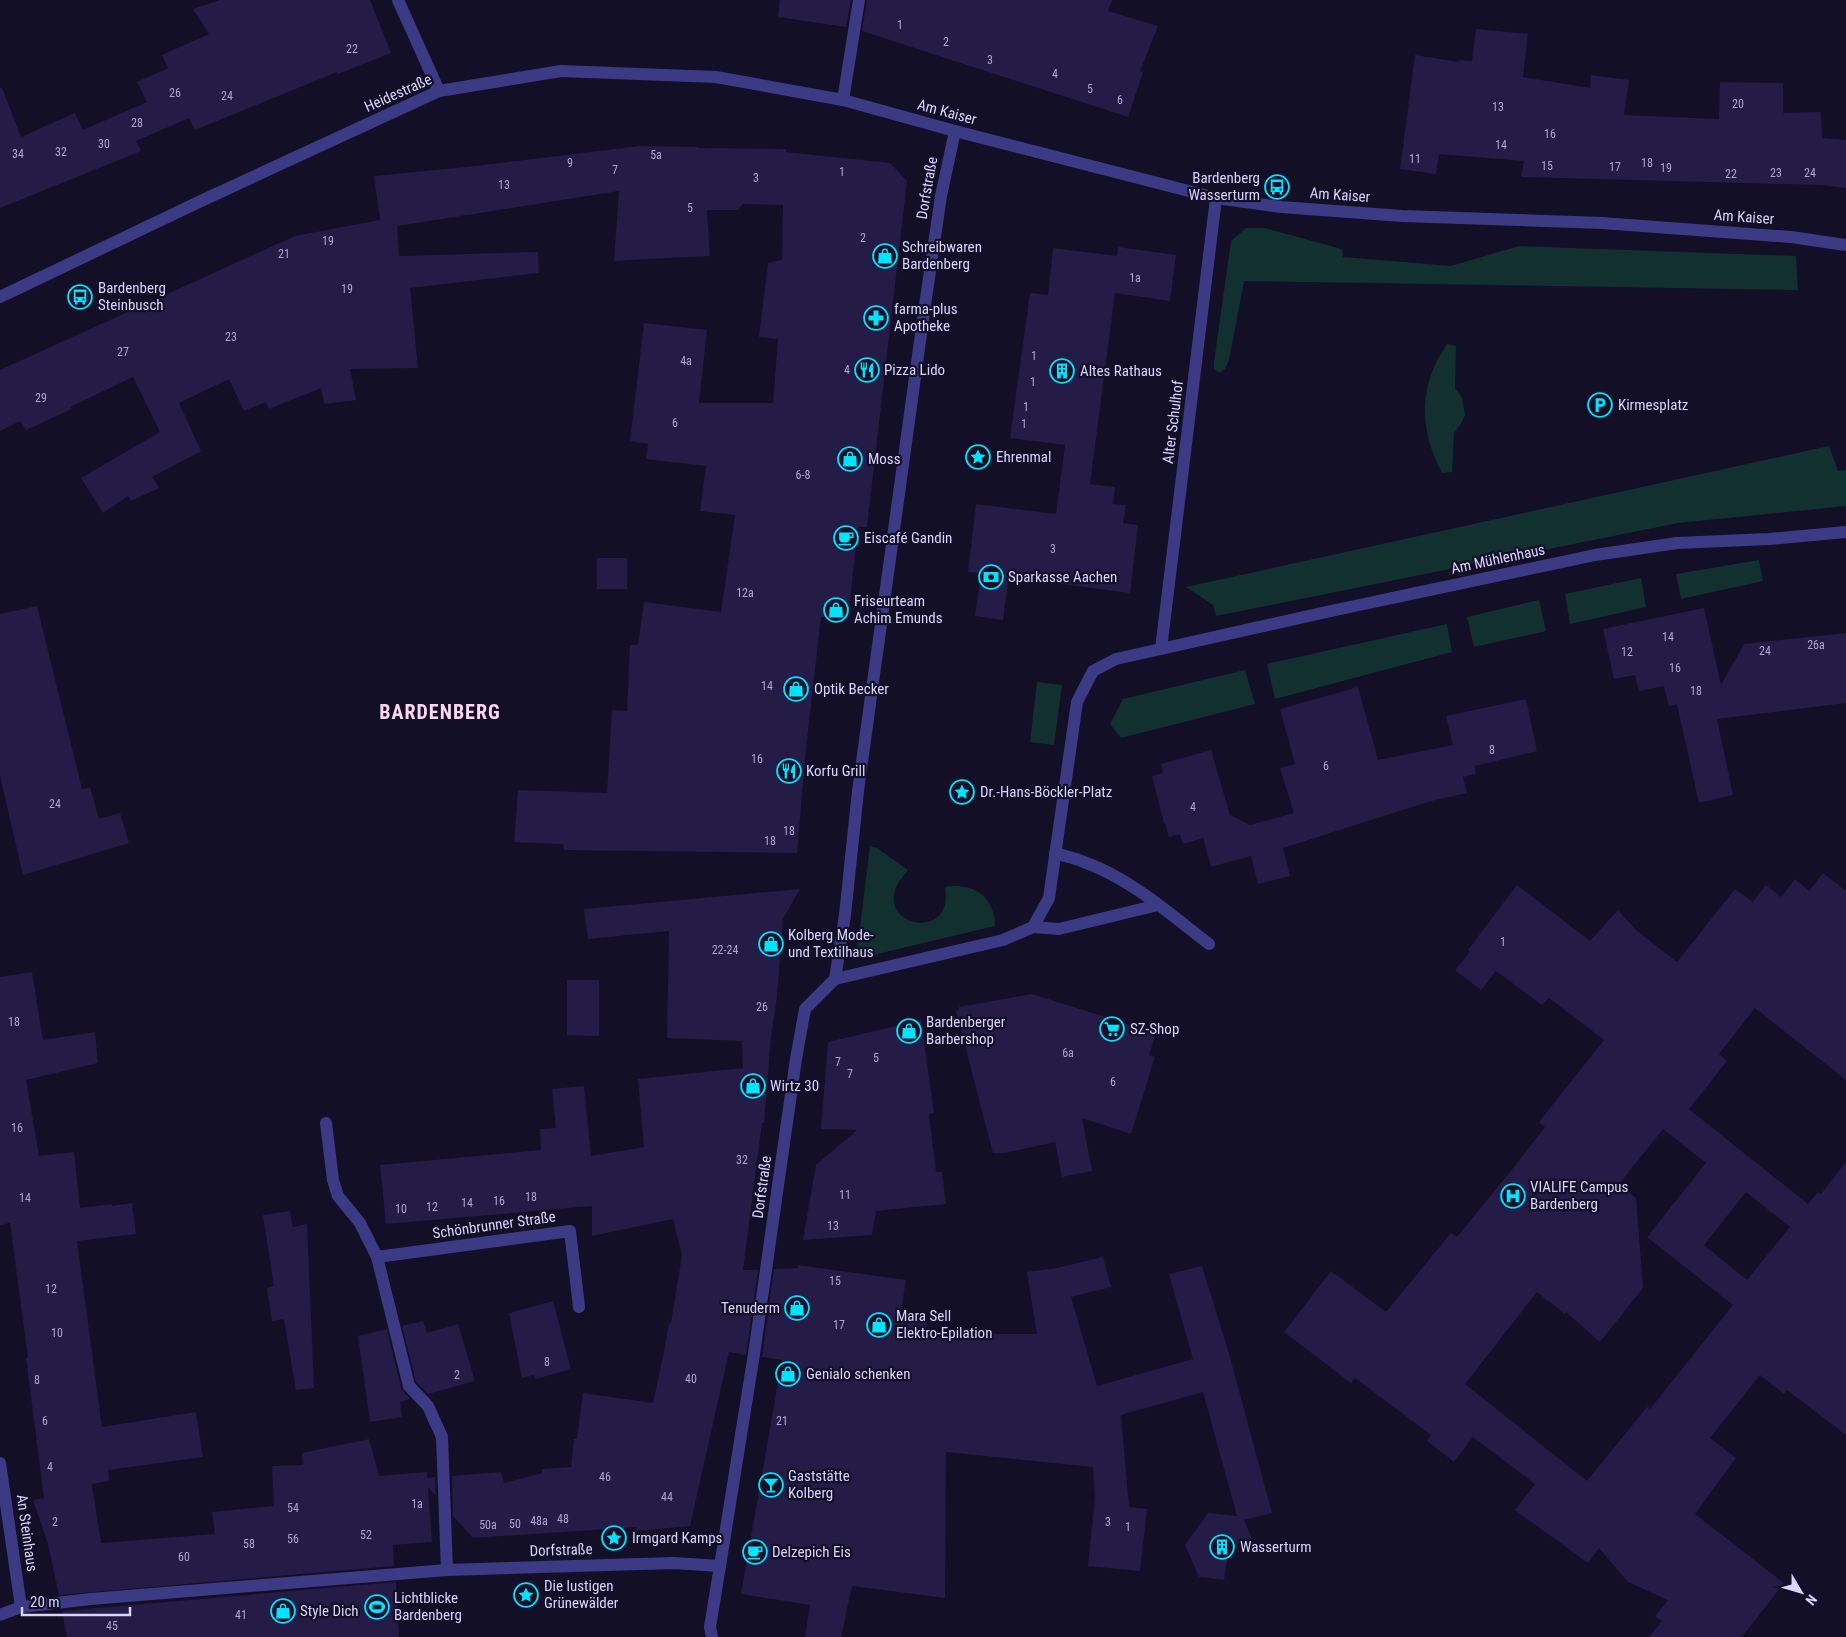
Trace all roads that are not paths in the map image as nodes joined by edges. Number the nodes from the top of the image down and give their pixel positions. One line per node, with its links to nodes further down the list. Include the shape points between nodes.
1 (398, 0): 3 (street)
2 (859, 0): 4 (street)
3 (439, 91): 4 (street, Heidestraße, via 561,71 716,77); 8 (street, Heidestraße)
4 (843, 100): 5 (street, Am Kaiser)
5 (955, 131): 6 (street, Am Kaiser); 15 (street, Dorfstraße, via 941,196 924,312)
6 (1216, 198): 7 (street, Am Kaiser, via 1393,215 1602,223 1791,237); 10 (street, Alter Schulhof)
7 (1846, 245)
8 (0, 297)
9 (1846, 532): 10 (street, Am Mühlenhaus, via 1677,543 1595,555)
10 (1161, 650): 11 (street, via 1116,659 1093,672 1077,702)
11 (1055, 853): 12 (street, via 1085,862); 13 (street, via 1049,898)
12 (1158, 904): 13 (street, via 1059,929); 14 (street)
13 (1033, 927): 15 (street, via 1003,940)
14 (1209, 944)
15 (835, 979): 20 (street, Dorfstraße, via 805,1009)
16 (326, 1123): 17 (street, via 338,1196 360,1223)
17 (377, 1257): 18 (street, Schönbrunner Straße, via 570,1231); 21 (street, via 409,1386 428,1406 442,1437)
18 (579, 1307)
19 (0, 1464): 22 (street, An Steinhaus)
20 (720, 1566): 21 (street, Dorfstraße, via 674,1563); 24 (street, via 710,1628)
21 (447, 1570): 22 (street, Dorfstraße)
22 (21, 1606): 23 (street, Dorfstraße)
23 (0, 1615)
24 (712, 1637)

